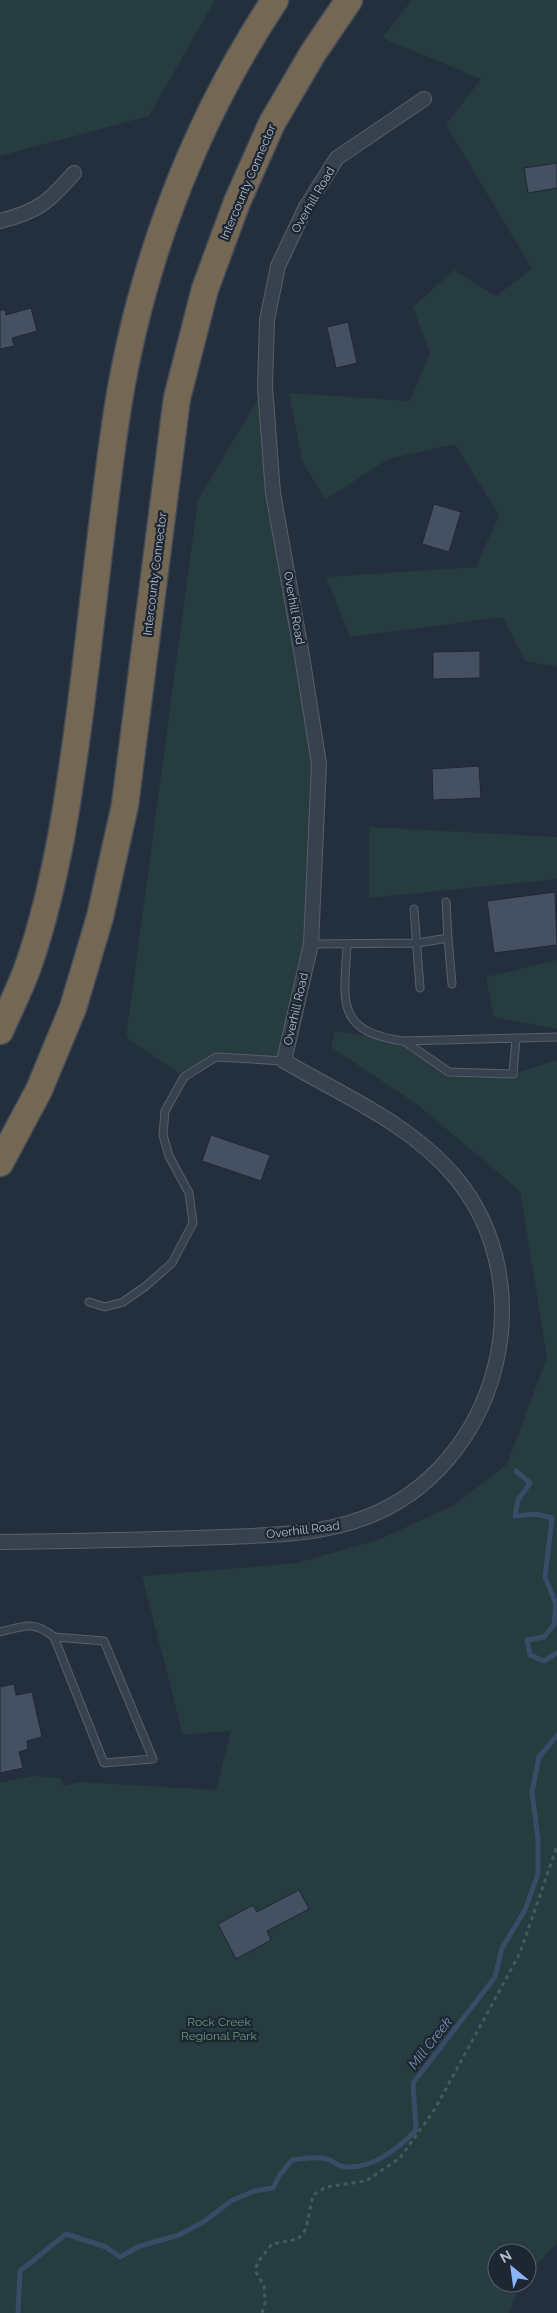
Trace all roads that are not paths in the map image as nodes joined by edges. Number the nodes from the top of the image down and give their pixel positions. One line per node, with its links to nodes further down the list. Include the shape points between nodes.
1 (275, 0): 14 (highway, via 220,93 194,149 161,231 136,316 114,431 67,814 30,962)
2 (349, 0): 19 (highway, Intercounty Connector, via 272,123 236,202 205,289 178,398 125,806 100,917 73,1008 39,1090)
3 (424, 99): 10 (street, Overhill Road, via 337,158 306,206 278,266 267,320 265,387 273,493 319,764)
4 (74, 173): 5 (street, via 54,196 26,215)
5 (0, 221)
6 (446, 902): 8 (lane)
7 (414, 909): 9 (lane)
8 (448, 938): 9 (lane); 12 (lane)
9 (418, 943): 11 (lane); 13 (lane)
10 (311, 944): 11 (lane); 18 (street, Overhill Road)
11 (347, 945): 17 (lane, via 344,994 349,1014 361,1029 381,1038)
12 (452, 984)
13 (420, 988)
14 (0, 1031)
15 (557, 1037): 16 (lane)
16 (516, 1039): 17 (lane); 17 (lane, via 513,1074 449,1072)
17 (404, 1041)
18 (284, 1061): 20 (lane, via 216,1057 184,1077 165,1111 163,1135 169,1156 189,1193 193,1223 172,1264 146,1286 123,1302 106,1307); 21 (street, Overhill Road, via 407,1132 456,1177 482,1218 494,1248 500,1277 502,1332 492,1381 470,1429 436,1471 414,1491 374,1514 342,1525 279,1534)
19 (0, 1163)
20 (89, 1302)
21 (0, 1542)
22 (0, 1632): 23 (lane, via 31,1625 43,1627)
23 (54, 1637): 23 (lane, via 104,1762 153,1760 104,1641)

